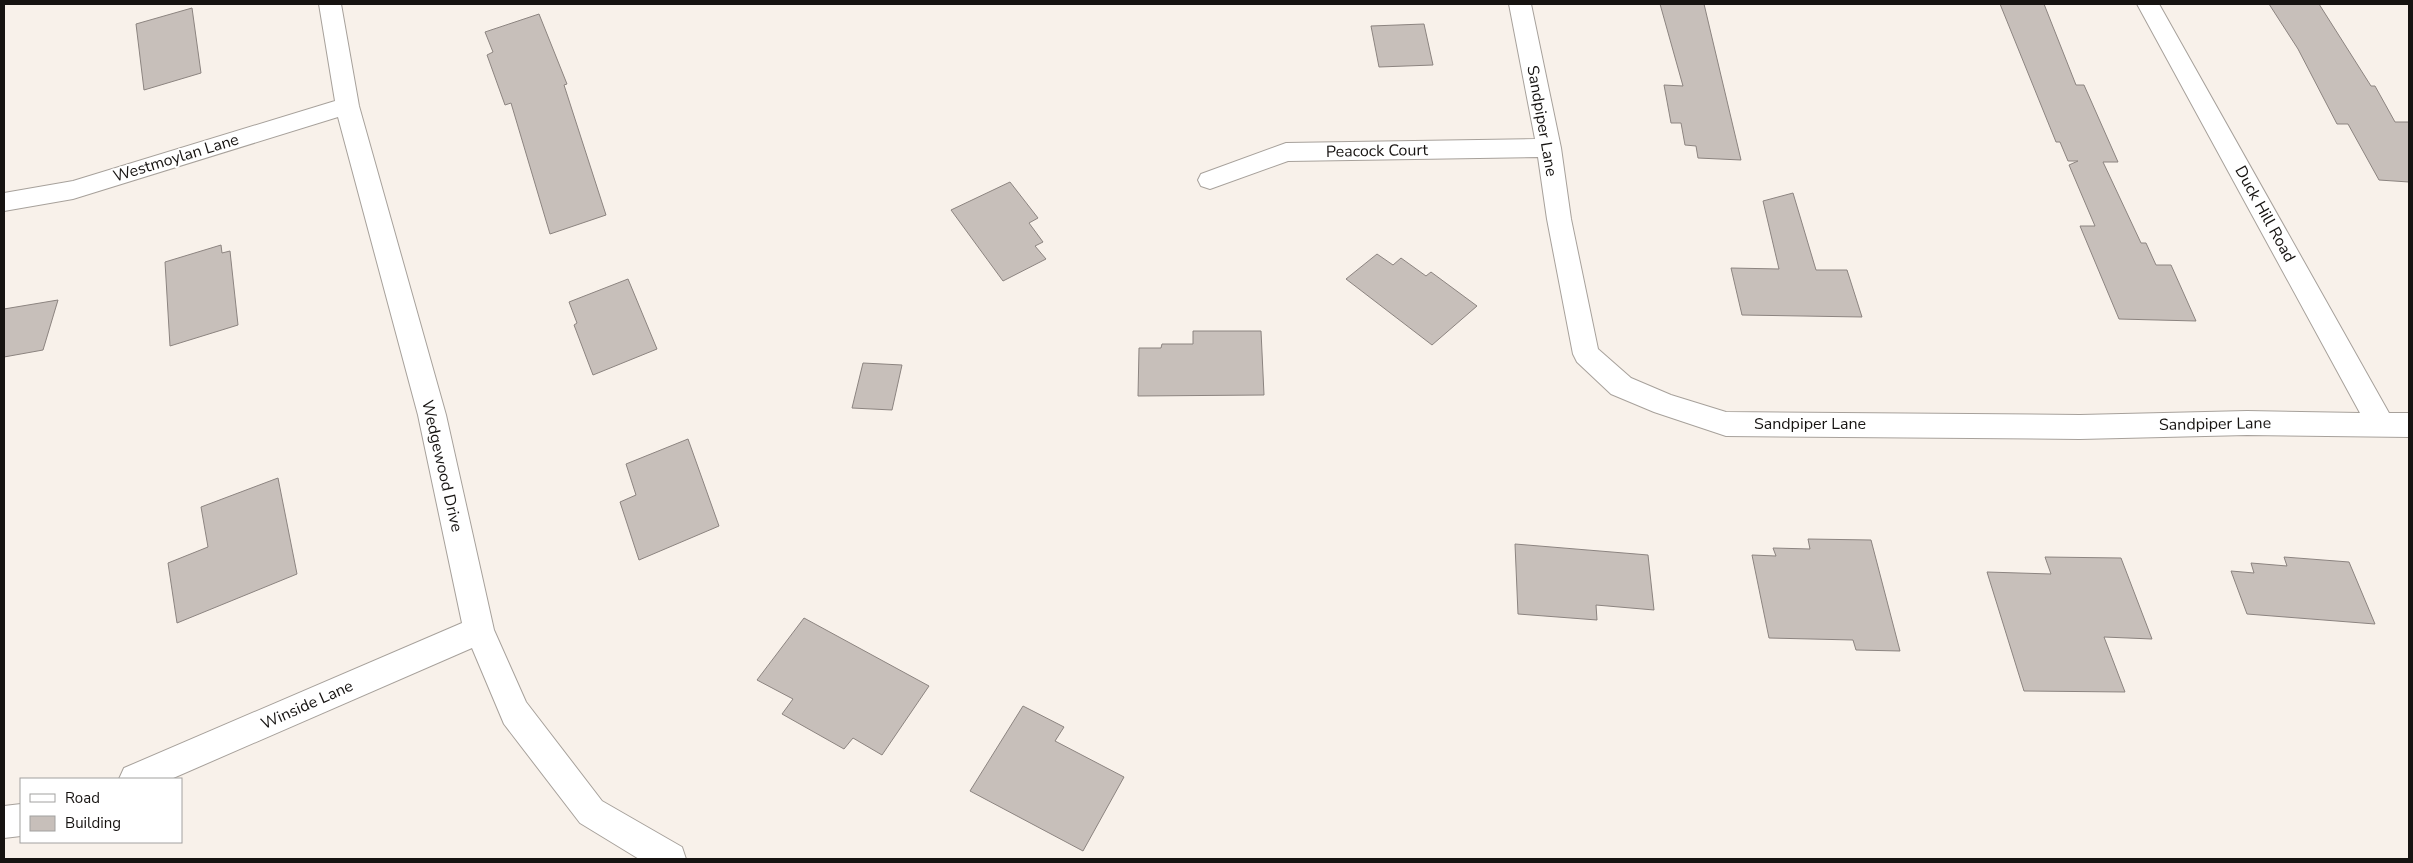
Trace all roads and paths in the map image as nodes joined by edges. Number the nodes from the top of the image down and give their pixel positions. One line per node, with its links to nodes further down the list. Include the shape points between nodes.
1 (330, 4): 4 (street, Wedgewood Drive)
2 (1520, 4): 5 (street, Sandpiper Lane)
3 (2148, 4): 8 (street, Duck Hill Road)
4 (347, 106): 7 (street, Westmoylan Lane, via 73,190); 10 (street, Wedgewood Drive, via 432,414)
5 (1549, 148): 6 (street, Peacock Court, via 1286,152); 8 (street, Sandpiper Lane, via 1559,219 1586,354 1621,386 1664,404 1726,424)
6 (1210, 180)
7 (4, 202)
8 (2381, 425): 9 (street, Sandpiper Lane)
9 (2409, 425)
10 (479, 630): 11 (street, Winside Lane); 14 (street, Wedgewood Drive, via 514,714 591,812)
11 (137, 778)
12 (20, 820): 13 (street)
13 (4, 822)
14 (670, 859)

